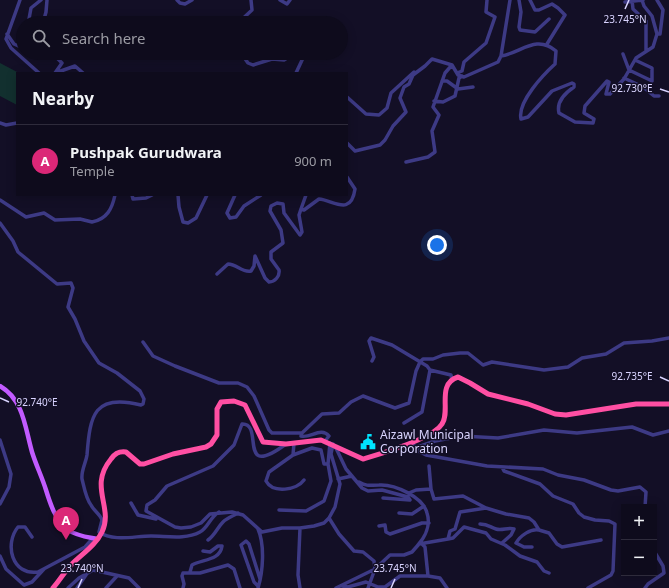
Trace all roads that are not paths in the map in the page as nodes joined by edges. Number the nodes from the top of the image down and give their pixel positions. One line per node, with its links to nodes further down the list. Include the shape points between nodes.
1 (20, 0): 23 (street)
2 (41, 0): 19 (street, via 30,8)
3 (47, 0): 20 (street)
4 (177, 0): 5 (street, via 185,4)
5 (192, 0)
6 (251, 0): 21 (street, via 252,10)
7 (280, 0): 8 (street, via 287,4)
8 (290, 0)
9 (487, 0): 44 (street, via 486,12 495,17 486,43 464,62 462,71)
10 (510, 0): 30 (street)
11 (519, 0): 22 (street, via 520,30 535,32)
12 (530, 0): 26 (street, via 535,10 552,4 565,16)
13 (643, 0): 15 (street); 24 (street, via 644,6 652,16)
14 (657, 0): 18 (street)
15 (632, 1): 16 (street); 27 (street, via 635,12 646,21)
16 (625, 2)
17 (669, 9): 18 (street)
18 (664, 10): 24 (street, via 660,34)
19 (29, 16)
20 (45, 16)
21 (246, 16)
22 (549, 19)
23 (7, 34): 25 (street); 28 (street, via 9,45)
24 (657, 34): 27 (street, via 654,47)
25 (16, 45)
26 (549, 46): 30 (street, via 528,45); 46 (street, via 556,51 555,64 536,82 520,115 521,119 528,117 552,91 572,83 574,87 560,101 559,113 575,122 594,122 584,113 585,106 607,81 607,95)
27 (646, 51): 36 (street)
28 (16, 52)
29 (623, 54): 38 (street)
30 (501, 56): 45 (street, via 496,64)
31 (25, 60): 39 (street)
32 (59, 60): 40 (street, via 62,63)
33 (246, 60): 34 (street, via 253,65)
34 (269, 60)
35 (302, 60): 42 (street)
36 (635, 60): 38 (street); 38 (street, via 652,68 652,80)
37 (452, 64): 43 (street, via 432,59); 44 (street); 47 (street)
38 (629, 70): 46 (street)
39 (38, 72)
40 (56, 72): 41 (street, via 74,66)
41 (82, 72)
42 (296, 72)
43 (417, 72): 51 (street, via 412,73 391,93 387,108 377,116 366,114); 55 (street, via 409,84 404,86 400,95 406,112 383,142 372,148 355,151)
44 (457, 73): 45 (street)
45 (462, 76): 49 (street, via 459,78)
46 (624, 78): 50 (street, via 643,87 654,96)
47 (441, 82): 49 (street, via 445,80); 52 (street)
48 (473, 87): 49 (street)
49 (458, 89): 52 (street, via 450,100)
50 (659, 96)
51 (348, 98)
52 (434, 100): 56 (street, via 433,108 439,115 432,131 435,152 432,156)
53 (0, 123): 54 (street)
54 (16, 123)
55 (348, 144)
56 (406, 162)
57 (348, 178): 67 (street, via 354,192 348,203 338,206 319,199 306,210)
58 (115, 196): 66 (street, via 107,215 92,222 80,219 55,220 44,213 26,217)
59 (132, 196): 60 (street, via 133,199 140,199)
60 (149, 196)
61 (178, 196): 62 (street, via 180,216 183,222 188,224 196,218)
62 (206, 196)
63 (236, 196): 64 (street, via 227,213 230,218 236,217 244,206)
64 (259, 196)
65 (306, 196): 67 (street)
66 (0, 200)
67 (301, 209): 69 (street, via 300,235 284,213 283,204 271,206 270,211 282,230 283,243 271,252 271,259 280,270 273,281 269,282 265,278 255,256 254,266 250,271 228,264)
68 (0, 222): 114 (street, via 18,252 57,284 71,283 73,288 68,305 84,341 99,363 140,391 144,399 141,405 105,403 98,409 90,426 82,479 90,505 101,518 99,530)
69 (217, 274)
70 (669, 338): 73 (street, via 627,342 606,354 582,358 568,367 544,370 492,362 483,365 468,353)
71 (143, 342): 80 (street, via 153,356 176,366 219,383 238,383 247,387 252,392 271,432)
72 (372, 361): 73 (street, via 374,357 370,348 370,338 392,345)
73 (420, 362): 74 (street); 80 (street, via 410,402 395,408 363,396 351,402 339,413 318,416)
74 (430, 370): 75 (street, via 451,375); 78 (street, via 422,412)
75 (452, 381): 77 (highway, via 464,379 488,394 555,414 566,415 636,404); 85 (highway, via 444,395 442,425)
76 (0, 386): 116 (main road, via 13,395 20,409 50,502 59,519 67,530 81,537)
77 (669, 404)
78 (404, 423)
79 (669, 431): 85 (street, via 653,435 632,427 577,433 544,430 498,438 462,436)
80 (302, 433): 83 (street, via 301,436 304,437 316,432 326,433)
81 (0, 440): 98 (street, via 11,474 9,488)
82 (294, 443): 83 (highway, via 314,440); 84 (highway); 86 (street)
83 (331, 443): 85 (highway, via 363,459); 87 (street); 90 (street); 91 (street, via 331,454)
84 (286, 444): 107 (street, via 271,455 259,456 255,451 250,430 246,424 242,424 232,449 213,466 167,486 147,505 147,513); 114 (highway, via 263,442 245,405 226,401 221,402 216,409 217,435 206,447 172,454 144,464 140,464 126,452 117,452 105,467 101,478 101,495 106,519)
85 (413, 445): 89 (street, via 426,455)
86 (294, 455): 87 (street, via 312,448 321,450 324,464); 92 (street, via 270,472 266,481 278,489 296,487)
87 (328, 464): 102 (street, via 331,481 322,503 306,510)
88 (429, 466): 94 (street)
89 (502, 467): 99 (street, via 543,468 558,475 584,480 611,490 640,487 646,492); 148 (street, via 504,471 535,482 553,496 573,504 584,516 615,524 614,571)
90 (352, 476): 91 (street); 93 (street)
91 (338, 479): 106 (street, via 339,490)
92 (304, 480)
93 (356, 481): 95 (street, via 369,487 381,485); 96 (street, via 370,491 382,490 408,497 410,500)
94 (431, 489): 95 (street); 101 (street, via 435,500 463,496)
95 (408, 493): 100 (street, via 417,497)
96 (383, 498)
97 (131, 503): 107 (street, via 138,515)
98 (0, 504)
99 (645, 504)
100 (424, 506): 105 (street, via 412,514); 108 (street)
101 (486, 508): 113 (street, via 529,518); 117 (street, via 459,513 455,529 450,531)
102 (279, 510)
103 (218, 512): 104 (street); 107 (street, via 210,514 201,523 191,527 175,527); 114 (street, via 201,532 187,536 127,538)
104 (238, 513): 111 (street); 118 (street, via 221,524 218,531)
105 (399, 513)
106 (329, 518): 112 (street, via 324,522); 128 (street, via 354,551 363,552 374,561)
107 (161, 520)
108 (428, 523): 110 (street, via 390,534 386,532 385,525); 122 (street, via 426,532)
109 (480, 524): 120 (street, via 487,524 497,530 514,529)
110 (378, 526)
111 (257, 528): 112 (street, via 264,532); 134 (street, via 262,542)
112 (300, 528): 145 (street)
113 (539, 530): 119 (street, via 548,533 562,547); 123 (street, via 530,531 516,543)
114 (102, 533): 116 (highway)
115 (32, 537): 127 (street, via 25,527 16,529 10,541 10,552 21,568 30,572 38,572)
116 (95, 538): 127 (street, via 85,547); 138 (highway)
117 (448, 539): 120 (street, via 453,538 465,527 486,533 491,539); 121 (street)
118 (208, 540)
119 (601, 540)
120 (502, 543): 130 (street)
121 (422, 544): 122 (street); 133 (street, via 425,547)
122 (417, 545): 128 (street, via 412,552 404,555 390,555)
123 (532, 547)
124 (203, 551): 129 (street, via 210,552 222,546 214,558 192,565)
125 (0, 556): 127 (street, via 6,568 24,585 32,582)
126 (657, 556): 149 (street, via 664,566 664,573)
127 (46, 567)
128 (375, 569): 135 (street); 136 (street)
129 (190, 572): 143 (street, via 182,574); 144 (street, via 205,573 232,566)
130 (549, 572)
131 (86, 574): 132 (street, via 97,570); 139 (street); 140 (street)
132 (117, 576): 141 (street); 142 (street, via 129,578)
133 (429, 576): 136 (street, via 400,576 385,587); 147 (street, via 440,578)
134 (260, 579): 137 (street); 137 (street, via 246,541 241,545)
135 (341, 586): 136 (street, via 348,587 364,582); 146 (street)
136 (369, 586)
137 (258, 587)
138 (53, 588)
139 (68, 588)
140 (77, 588)
141 (106, 588)
142 (139, 588)
143 (183, 588)
144 (240, 588)
145 (300, 588)
146 (336, 588)
147 (447, 588)
148 (588, 588)
149 (645, 588)

